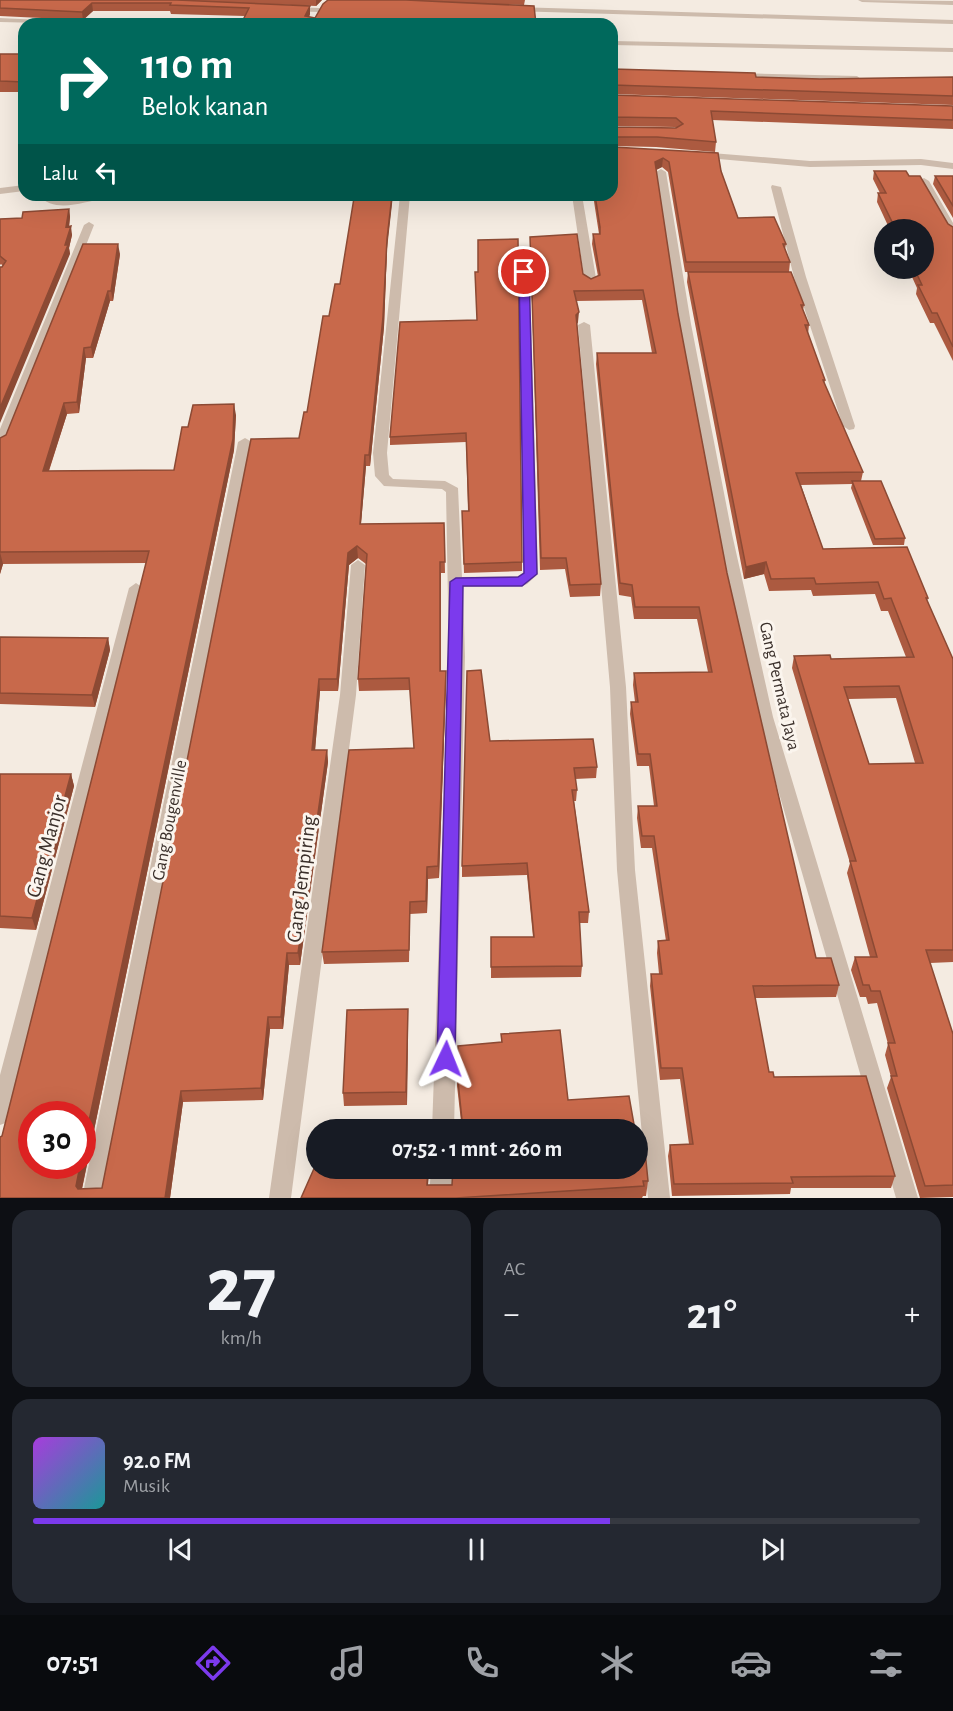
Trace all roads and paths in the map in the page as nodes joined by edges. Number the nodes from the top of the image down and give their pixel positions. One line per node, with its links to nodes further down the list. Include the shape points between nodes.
1 (862, 0): 2 (street)
2 (953, 3)
3 (501, 8): 8 (street)
4 (284, 9): 5 (street)
5 (320, 11)
6 (0, 20): 7 (street)
7 (18, 21)
8 (953, 22)
9 (618, 43): 10 (street)
10 (953, 50)
11 (730, 75): 12 (street)
12 (871, 79)
13 (690, 154): 14 (street, via 801,164 921,162)
14 (953, 166)
15 (661, 172): 42 (street, Gang Permata Jaya, via 684,278 685,324 725,534 765,717)
16 (924, 181): 25 (street)
17 (776, 187): 29 (street, via 795,277)
18 (18, 189): 19 (street)
19 (0, 191)
20 (50, 201): 21 (street)
21 (69, 201)
22 (404, 201): 33 (street, via 380,453 382,476 389,483 445,485 453,491)
23 (578, 201): 27 (street)
24 (90, 225): 31 (street)
25 (953, 232)
26 (524, 249): 33 (street, via 531,574 522,581)
27 (591, 284)
28 (584, 325): 41 (street, via 618,687 628,893)
29 (849, 426)
30 (245, 442): 38 (street, Gang Bougenville)
31 (0, 445)
32 (358, 565): 39 (street, Gang Jempiring, via 346,706)
33 (456, 582): 36 (street)
34 (136, 588): 35 (street, Gang Manjor)
35 (0, 1115)
36 (443, 1119)
37 (441, 1179): 40 (street)
38 (93, 1198)
39 (280, 1198)
40 (440, 1198)
41 (659, 1198)
42 (907, 1198)

